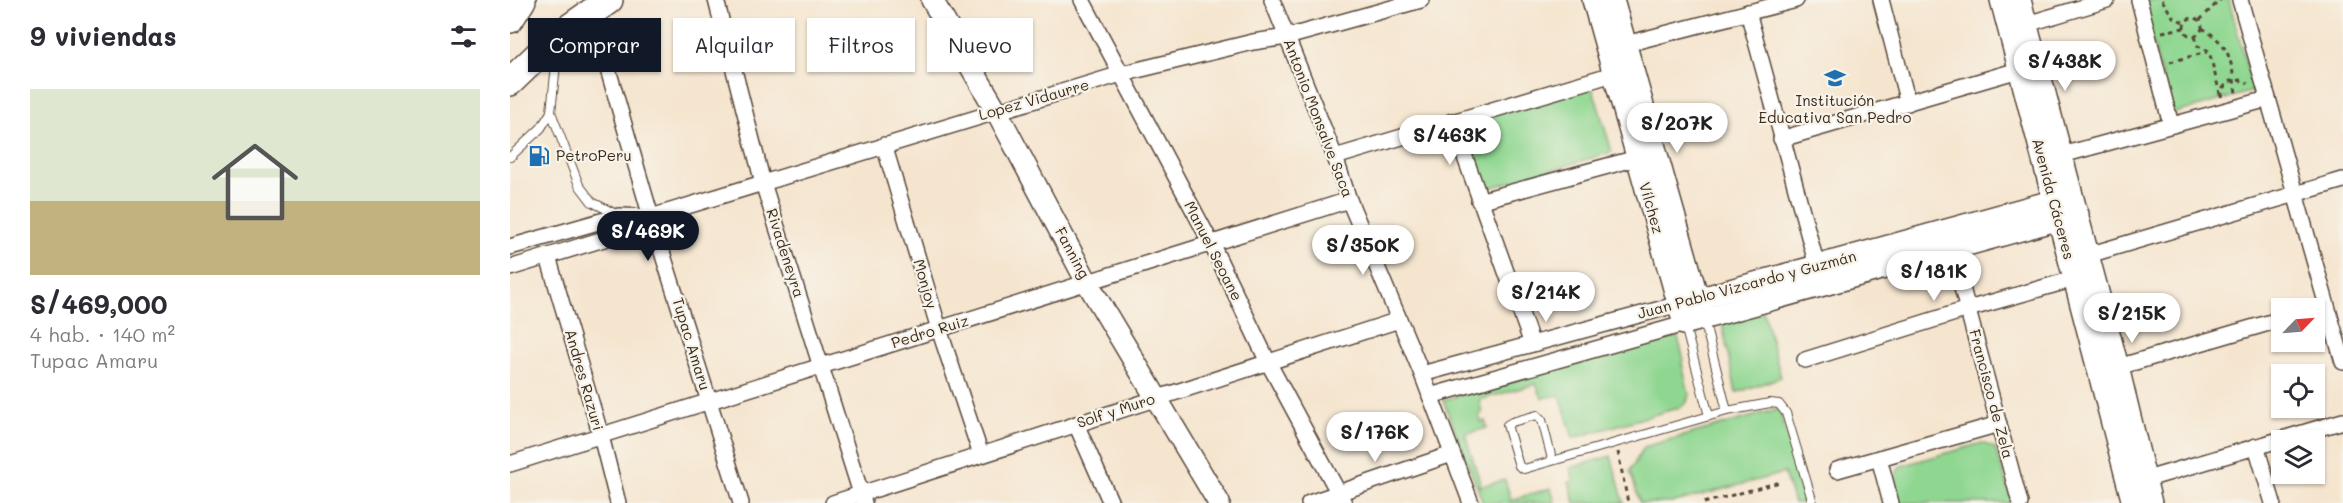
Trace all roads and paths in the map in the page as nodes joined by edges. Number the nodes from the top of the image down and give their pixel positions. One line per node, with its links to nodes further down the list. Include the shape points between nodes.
1 (522, 0): 20 (highway)
2 (716, 0): 57 (street, Rivadeneyra)
3 (932, 0): 46 (street, Fanning)
4 (1082, 0): 35 (street, Manuel Seoane)
5 (1272, 0): 28 (street, Antonio Monsalve Saca)
6 (1421, 0): 28 (street, Lopez Vidaurre)
7 (1593, 0): 36 (street, Vílchez)
8 (1613, 0): 29 (street, Vílchez)
9 (1796, 0): 19 (street)
10 (1881, 0): 45 (street)
11 (2001, 0): 33 (street, Avenida Cáceres)
12 (2020, 0): 23 (street, Avenida Cáceres)
13 (2107, 0): 23 (street)
14 (2139, 0): 49 (street)
15 (2162, 0): 24 (path)
16 (2220, 0): 22 (path)
17 (2240, 0): 43 (street)
18 (600, 6): 21 (highway); 63 (street, Tupac Amaru)
19 (1748, 12): 29 (street); 50 (street)
20 (510, 18)
21 (583, 18)
22 (2200, 20): 24 (path, via 2191,18); 25 (path)
23 (2027, 24): 33 (street, Avenida Cáceres)
24 (2184, 26): 26 (path); 27 (path, via 2189,35)
25 (2202, 28): 27 (path); 38 (path, via 2222,42)
26 (2153, 34)
27 (2195, 36): 30 (path, via 2198,46)
28 (1287, 37): 35 (street, Lopez Vidaurre); 54 (street, Antonio Monsalve Saca)
29 (1626, 44): 74 (street, Vílchez)
30 (2209, 51): 31 (path); 42 (path)
31 (2161, 64)
32 (528, 65): 39 (highway)
33 (2028, 67): 45 (street); 52 (street, Avenida Cáceres); 61 (street, Avenida Cáceres)
34 (555, 72): 47 (lane)
35 (1121, 74): 46 (street, Lopez Vidaurre); 64 (street, Manuel Seoane)
36 (1613, 74): 48 (street); 55 (street, Vílchez)
37 (2246, 74): 38 (path, via 2250,87)
38 (2234, 79): 41 (path); 42 (path, via 2227,83)
39 (510, 82)
40 (2243, 91): 41 (path)
41 (2236, 93): 42 (path)
42 (2221, 98): 44 (path)
43 (2268, 99): 49 (street); 58 (street)
44 (2211, 100)
45 (1908, 103): 50 (street)
46 (996, 110): 51 (street, Lopez Vidaurre); 71 (street, Fanning)
47 (551, 112): 53 (lane, via 541,128); 62 (lane, via 579,185 591,202)
48 (1452, 121): 54 (street); 60 (street)
49 (2171, 125): 52 (street)
50 (1781, 139): 69 (street)
51 (884, 145): 57 (street, Lopez Vidaurre); 78 (street, Monjoy)
52 (2062, 155): 61 (street, Avenida Cáceres)
53 (510, 157)
54 (1335, 157): 59 (street, Antonio Monsalve Saca)
55 (1637, 158): 60 (street); 74 (street, Vílchez)
56 (2343, 180): 58 (street)
57 (763, 183): 63 (street, Lopez Vidaurre); 83 (street, Rivadeneyra)
58 (2295, 195): 68 (street); 72 (street)
59 (1349, 200): 64 (street, Pedro Ruiz); 76 (street, Antonio Monsalve Saca)
60 (1479, 201): 79 (street)
61 (2066, 207): 66 (street, Juan Pablo Vizcardo y Guzmán); 68 (street, Avenida Cáceres); 69 (street, Juan Pablo Vizcardo y Guzmán)
62 (619, 216): 63 (street, Lopez Vidaurre); 65 (street, Lopez Vidaurre)
63 (651, 216): 67 (street, Lopez Vidaurre, via 623,233); 88 (street, Tupac Amaru)
64 (1211, 243): 71 (street, Pedro Ruiz); 81 (street, Manuel Seoane)
65 (510, 247)
66 (1952, 251): 73 (street, Francisco de Zela); 74 (street, Juan Pablo Vizcardo y Guzmán)
67 (548, 257): 70 (street, Lopez Vidaurre); 94 (street, Andres Razuri)
68 (2078, 265): 73 (street); 84 (street, Avenida Cáceres); 104 (street, Avenida Cáceres)
69 (1817, 266): 74 (street, Juan Pablo Vizcardo y Guzmán)
70 (510, 268)
71 (1087, 282): 78 (street, Pedro Ruiz); 87 (street, Fanning)
72 (2319, 298)
73 (1968, 309): 80 (street); 93 (street, Francisco de Zela)
74 (1691, 312): 79 (street, Juan Pablo Vizcardo y Guzmán); 86 (street, Juan Pablo Vizcardo y Guzmán); 89 (lane, Vílchez); 90 (lane, Vílchez)
75 (2325, 318): 82 (street)
76 (1399, 320): 81 (street, Solf y Muro); 85 (street, Antonio Monsalve Saca)
77 (2271, 322): 84 (street)
78 (939, 329): 83 (street, Pedro Ruiz); 98 (street, Monjoy)
79 (1532, 344): 85 (street, Juan Pablo Vizcardo y Guzmán)
80 (1805, 360)
81 (1268, 362): 87 (street, Solf y Muro); 106 (street, Manuel Seoane)
82 (2343, 362)
83 (822, 366): 88 (street, Pedro Ruiz); 105 (street, Rivadeneyra)
84 (2118, 367): 104 (street, Avenida Cáceres)
85 (1422, 374): 86 (street, Antonio Monsalve Saca)
86 (1430, 396): 97 (street, Antonio Monsalve Saca)
87 (1156, 398): 92 (street, Solf y Muro); 111 (street, Fanning)
88 (709, 401): 94 (street, Pedro Ruiz); 108 (street, Tupac Amaru)
89 (1727, 411): 90 (lane); 116 (lane, via 1779,404 1786,413)
90 (1709, 416): 95 (lane)
91 (2343, 421): 96 (street)
92 (1076, 424): 98 (street, Solf y Muro); 110 (street)
93 (1999, 424): 99 (street); 118 (street, Francisco de Zela)
94 (601, 436): 101 (street, Pedro Ruiz); 107 (street, Andres Razuri)
95 (1617, 441): 100 (lane); 114 (path)
96 (2256, 446): 104 (street); 120 (street)
97 (1452, 454): 106 (street); 113 (street, Antonio Monsalve Saca)
98 (981, 455): 105 (street, Solf y Muro)
99 (1879, 458): 102 (street); 117 (street)
100 (1552, 459): 100 (lane, via 1524,469 1519,465 1507,425 1537,415 1542,420)
101 (510, 464)
102 (1837, 470)
103 (1780, 482): 115 (path)
104 (2135, 489): 119 (street, Avenida Cáceres)
105 (863, 498): 109 (street, Solf y Muro)
106 (1342, 498): 112 (street)
107 (618, 503)
108 (741, 503)
109 (833, 503)
110 (1111, 503)
111 (1219, 503)
112 (1309, 503)
113 (1471, 503)
114 (1628, 503)
115 (1704, 503)
116 (1813, 503)
117 (1891, 503)
118 (2020, 503)
119 (2151, 503)
120 (2273, 503)

